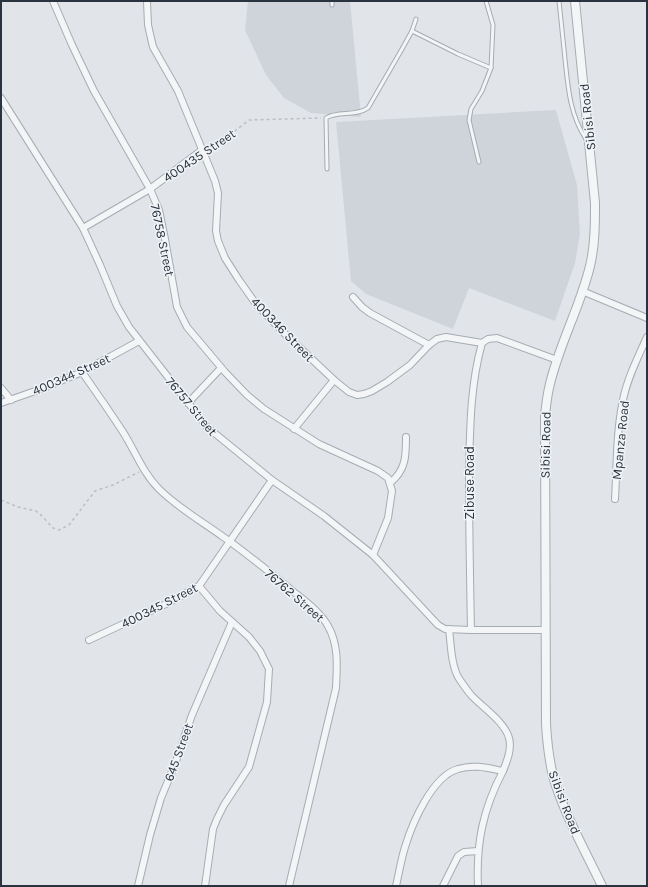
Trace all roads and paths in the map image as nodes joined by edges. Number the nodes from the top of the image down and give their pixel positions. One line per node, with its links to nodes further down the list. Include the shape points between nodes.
1 (53, 1): 17 (street, 76758 Street, via 94,91)
2 (147, 1): 14 (street, 400346 Street, via 148,25 154,48 178,91)
3 (332, 1): 7 (lane)
4 (486, 1): 10 (lane, via 493,25)
5 (559, 1): 13 (lane, via 569,97 579,128)
6 (576, 1): 13 (street, Sibisi Road)
7 (332, 5)
8 (416, 19): 9 (lane)
9 (412, 31): 10 (lane); 12 (lane, via 371,104 364,111 331,115)
10 (491, 68): 15 (lane, via 471,109 469,120)
11 (1, 98): 18 (street, 76757 Street)
12 (326, 118): 14 (path, 400435 Street, via 249,120 227,137); 16 (lane)
13 (589, 144): 19 (street, Sibisi Road, via 595,222 591,259)
14 (202, 150): 17 (street, 400435 Street); 29 (street, 400346 Street, via 218,193 216,231 225,258 256,304)
15 (478, 162)
16 (327, 169)
17 (150, 189): 18 (street, 400435 Street); 27 (street, 76758 Street, via 159,210 181,318)
18 (82, 228): 23 (street, 76757 Street, via 117,306)
19 (582, 291): 21 (street); 26 (street, Sibisi Road)
20 (353, 297): 25 (street, via 370,313)
21 (647, 318)
22 (647, 337): 39 (street, Mpanza Road, via 623,399)
23 (139, 341): 28 (street, 400344 Street); 33 (street, 76757 Street)
24 (482, 343): 25 (street, 400346 Street, via 446,337 437,339); 26 (street, via 497,338); 46 (street, Zibuse Road, via 473,387 470,433)
25 (429, 345): 29 (street, 400346 Street, via 410,366 364,394 349,392)
26 (557, 360): 47 (street, Sibisi Road, via 545,415)
27 (221, 368): 33 (street); 34 (street, 76758 Street, via 247,395)
28 (82, 372): 31 (street, 400344 Street); 36 (street, 76762 Street, via 123,432)
29 (334, 380): 34 (street)
30 (1, 388): 31 (street)
31 (11, 400): 32 (street, 400344 Street)
32 (1, 403)
33 (188, 403): 37 (street, 76757 Street, via 206,427)
34 (294, 429): 38 (street, 76758 Street, via 378,471 388,478)
35 (406, 436): 38 (street, via 403,466 398,476)
36 (144, 470): 40 (path, via 95,491 69,525 59,530 52,528 40,514); 41 (street, 76762 Street, via 168,497)
37 (272, 480): 41 (street, 400345 Street); 42 (street, 76757 Street, via 324,516)
38 (390, 483): 42 (street, via 388,518)
39 (615, 499)
40 (1, 500)
41 (230, 542): 43 (street, 400345 Street); 53 (street, 76762 Street, via 321,616 334,639 337,658 336,688)
42 (373, 556): 45 (street, 76757 Street, via 434,621)
43 (199, 586): 44 (street); 48 (street, 400345 Street)
44 (232, 622): 51 (street, 645 Street, via 192,714 161,798); 52 (street, via 260,651 269,669 270,681 267,702 249,767 224,805 213,829)
45 (449, 629): 46 (street, 76757 Street); 49 (street, via 457,675 470,694 506,731 509,752)
46 (471, 630): 47 (street)
47 (545, 630): 57 (street, Sibisi Road, via 546,724 553,776 568,815)
48 (89, 640)
49 (503, 771): 50 (street, via 485,811); 54 (street, via 466,767 451,772 437,783 408,836)
50 (478, 851): 55 (street, via 464,852 458,856); 56 (street)
51 (138, 886)
52 (205, 886)
53 (289, 886)
54 (396, 886)
55 (443, 886)
56 (478, 886)
57 (602, 886)

